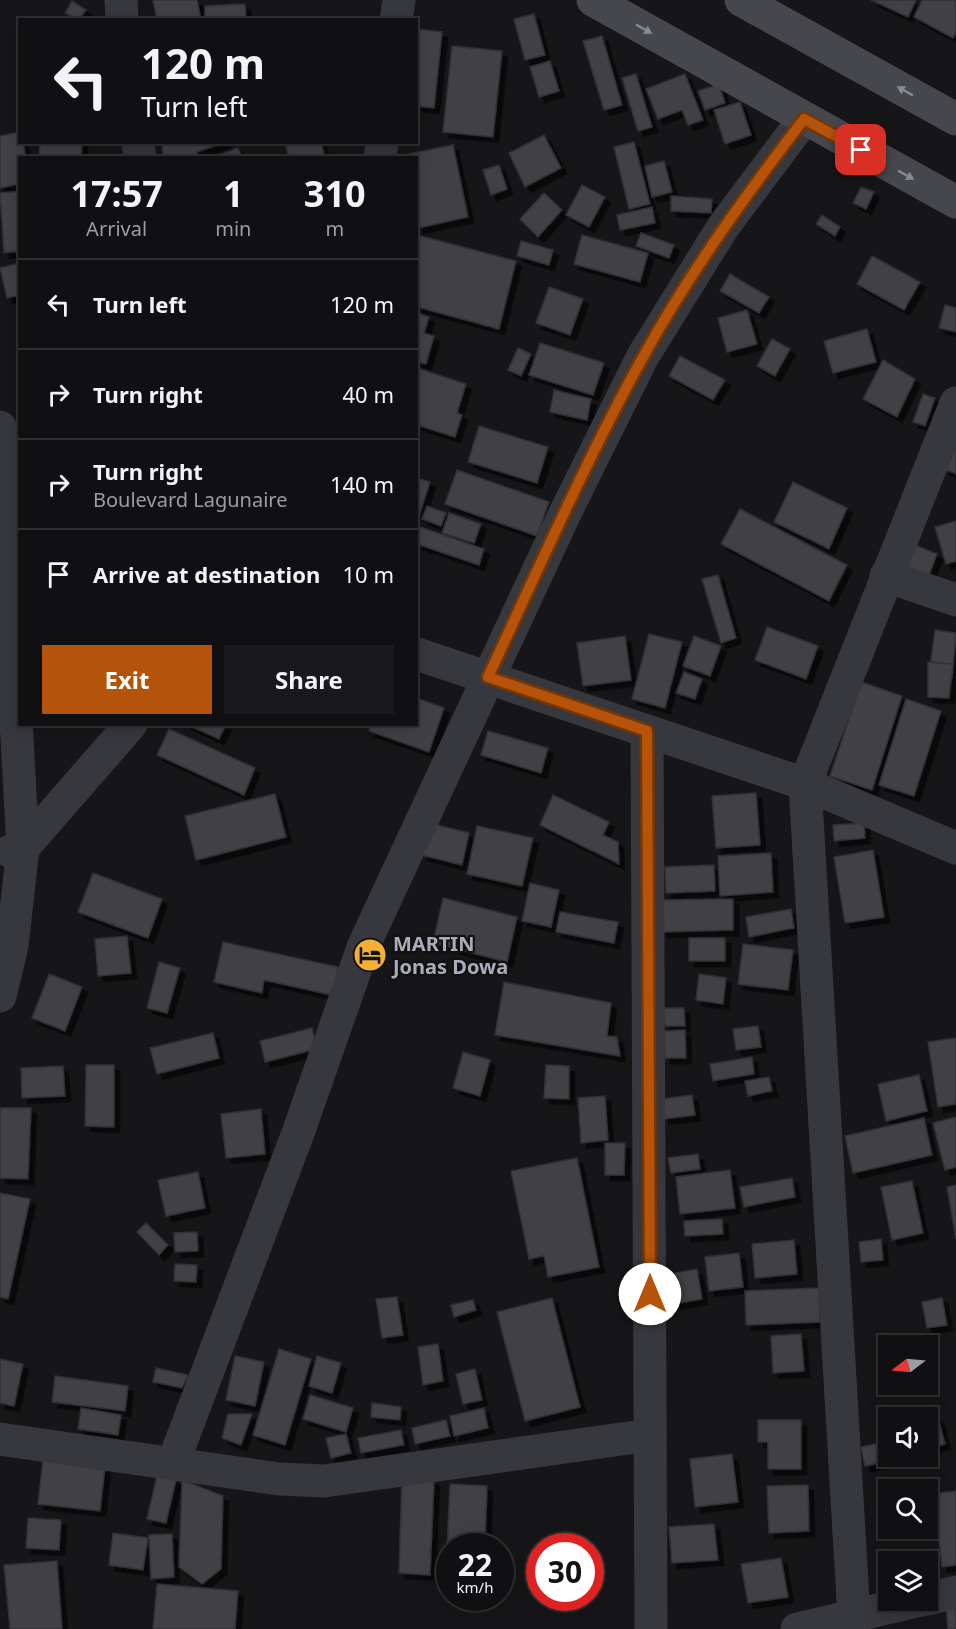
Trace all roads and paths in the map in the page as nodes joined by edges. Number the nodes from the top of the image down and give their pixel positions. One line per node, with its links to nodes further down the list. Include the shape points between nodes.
1 (121, 0): 5 (street)
2 (399, 0): 6 (street)
3 (593, 0): 7 (main road, one-way to 7)
4 (741, 0): 8 (main road, one-way to 4)
5 (122, 18)
6 (396, 18)
7 (804, 119): 9 (main road, one-way to 9); 15 (street, via 723,227 644,356)
8 (956, 119)
9 (956, 202)
10 (956, 403): 12 (street)
11 (0, 427): 20 (street)
12 (886, 576): 13 (street); 18 (street)
13 (956, 600)
14 (418, 654): 15 (street)
15 (488, 677): 17 (street); 24 (street, via 364,945 298,1133)
16 (129, 726): 20 (street)
17 (647, 731): 18 (street); 22 (street)
18 (805, 784): 19 (street); 28 (street)
19 (956, 848)
20 (11, 851): 21 (street, via 12,946)
21 (0, 996)
22 (650, 1435): 24 (street, via 324,1480 279,1479); 29 (street)
23 (0, 1439): 24 (street)
24 (173, 1462)
25 (956, 1592): 26 (street)
26 (938, 1596)
27 (878, 1611): 28 (street)
28 (854, 1617): 30 (street)
29 (651, 1629)
30 (797, 1629)

